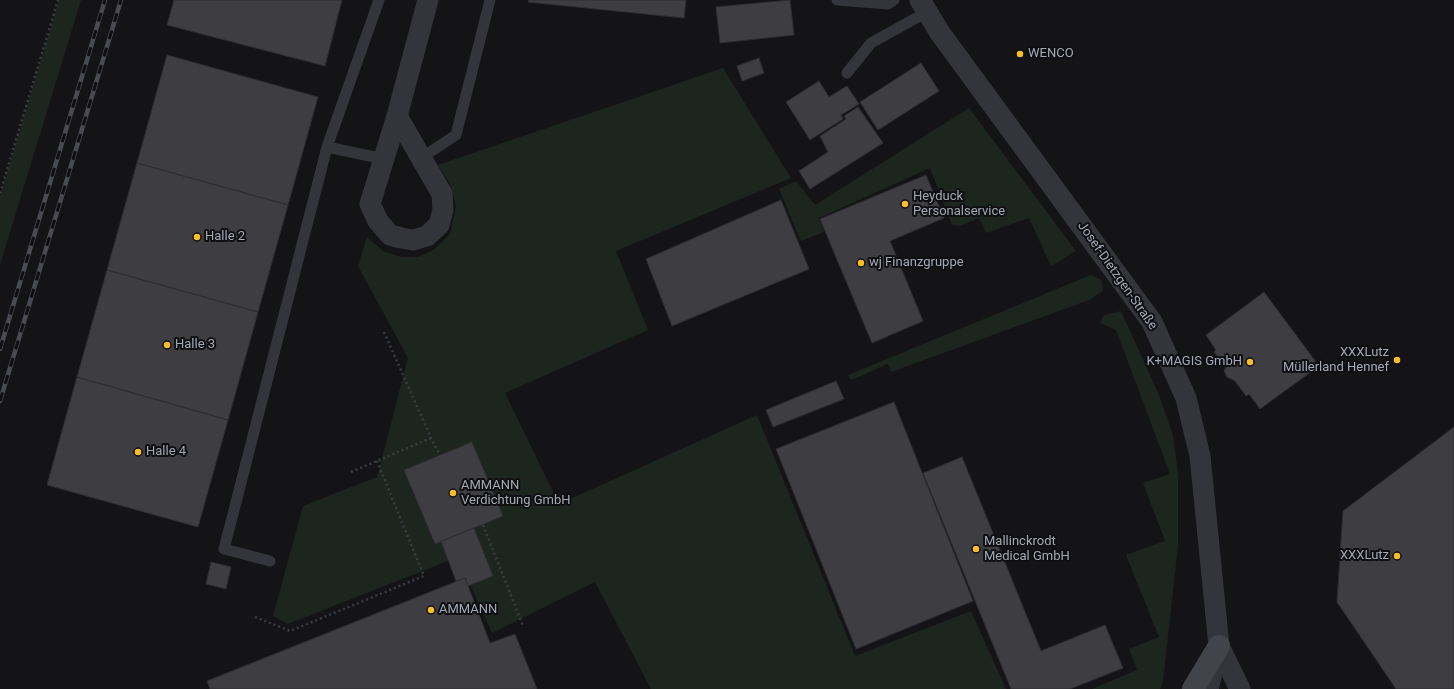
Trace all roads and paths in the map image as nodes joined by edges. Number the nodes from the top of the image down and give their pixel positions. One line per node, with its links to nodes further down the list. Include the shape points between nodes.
1 (58, 0): 13 (path)
2 (379, 0): 10 (lane)
3 (428, 0): 9 (street)
4 (490, 0): 11 (lane, via 456,135)
5 (837, 0): 6 (lane, via 888,4)
6 (894, 0)
7 (924, 6): 8 (lane, via 871,43); 23 (street, Josef-Dietzgen-Straße, via 940,33 1152,322 1186,398 1200,456)
8 (847, 73)
9 (397, 116): 11 (street); 12 (street)
10 (327, 147): 12 (lane); 20 (lane, via 224,549)
11 (421, 158): 12 (street, via 442,194 443,210 439,225 427,236 413,240 390,235 378,221 370,204)
12 (384, 159)
13 (0, 194)
14 (384, 332): 15 (path)
15 (431, 438): 16 (path); 17 (path)
16 (440, 455)
17 (377, 462): 18 (path); 21 (path, via 424,576 290,631)
18 (351, 472)
19 (483, 525): 22 (path)
20 (270, 561)
21 (255, 618)
22 (524, 626)
23 (1219, 646): 24 (main road); 25 (street, Josef-Dietzgen-Straße); 26 (street)
24 (1193, 689)
25 (1208, 689)
26 (1240, 689)

